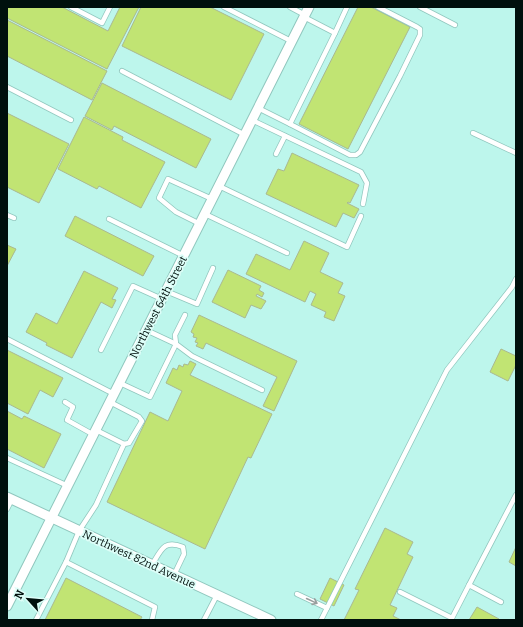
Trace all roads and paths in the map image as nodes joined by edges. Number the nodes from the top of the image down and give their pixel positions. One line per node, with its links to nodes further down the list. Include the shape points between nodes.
1 (71, 7): 2 (lane, via 102,23)
2 (110, 7)
3 (224, 7): 11 (lane)
4 (290, 7): 8 (lane)
5 (347, 7): 10 (lane)
6 (378, 7): 17 (lane, via 420,29 420,35 360,152 350,155)
7 (420, 7): 9 (lane)
8 (306, 13): 10 (lane); 11 (street, Northwest 64th Street)
9 (455, 25)
10 (335, 33): 17 (lane)
11 (291, 42): 14 (street, Northwest 64th Street)
12 (122, 71): 19 (lane)
13 (7, 87): 15 (lane)
14 (258, 108): 16 (street, Northwest 64th Street); 17 (lane)
15 (71, 120)
16 (252, 120): 19 (street, Northwest 64th Street); 20 (lane)
17 (290, 124)
18 (474, 133): 21 (lane)
19 (244, 135): 23 (street, Northwest 64th Street)
20 (284, 136): 22 (lane); 25 (lane, via 361,172 367,183)
21 (516, 153)
22 (276, 154)
23 (219, 186): 24 (street, Northwest 64th Street); 28 (lane, via 347,247)
24 (212, 199): 26 (street, Northwest 64th Street); 31 (lane, via 168,180 159,198 176,212)
25 (363, 204)
26 (205, 214): 31 (street, Northwest 64th Street); 32 (lane)
27 (7, 215): 29 (lane)
28 (362, 216)
29 (14, 218)
30 (109, 219): 33 (lane)
31 (200, 224): 33 (street, Northwest 64th Street)
32 (287, 253)
33 (184, 256): 37 (street, Northwest 64th Street)
34 (213, 268): 37 (lane, via 197,304)
35 (516, 279): 36 (lane)
36 (512, 287): 38 (lane); 68 (lane, via 447,370)
37 (166, 290): 39 (street, Northwest 64th Street)
38 (516, 292)
39 (162, 299): 41 (street, Northwest 64th Street); 44 (lane, via 133,286)
40 (185, 316): 43 (lane, via 175,335)
41 (146, 330): 43 (lane); 45 (street, Northwest 64th Street)
42 (7, 339): 47 (lane)
43 (176, 344): 45 (lane, via 150,397); 46 (lane, via 192,356)
44 (101, 350)
45 (120, 383): 47 (street, Northwest 64th Street)
46 (262, 390)
47 (112, 398): 49 (street, Northwest 64th Street); 50 (lane, via 142,421 130,443)
48 (65, 402): 49 (lane, via 73,407 67,420)
49 (95, 433): 50 (lane); 52 (street, Northwest 64th Street)
50 (124, 444): 57 (lane, via 96,505)
51 (7, 458): 52 (lane)
52 (68, 486): 56 (street, Northwest 64th Street)
53 (516, 495): 61 (lane)
54 (9, 498): 55 (lane); 56 (street, Northwest 82nd Avenue)
55 (7, 509)
56 (52, 518): 57 (street, Northwest 82nd Avenue); 63 (street, Northwest 64th Street)
57 (79, 531): 58 (lane); 59 (street, Northwest 82nd Avenue)
58 (66, 562): 70 (lane); 71 (lane, via 156,607)
59 (152, 565): 60 (street, Northwest 82nd Avenue); 60 (lane, via 162,547 168,544 183,547 184,554)
60 (174, 575): 65 (street, Northwest 82nd Avenue)
61 (469, 585): 66 (lane); 69 (lane)
62 (400, 592): 69 (lane)
63 (10, 593): 67 (street, Northwest 64th Street)
64 (297, 594): 68 (lane, one-way to 68)
65 (216, 595): 72 (lane); 73 (street, Northwest 82nd Avenue)
66 (502, 602)
67 (7, 606)
68 (327, 608): 74 (lane)
69 (452, 619)
70 (36, 620)
71 (152, 620)
72 (204, 620)
73 (271, 620)
74 (321, 620)

